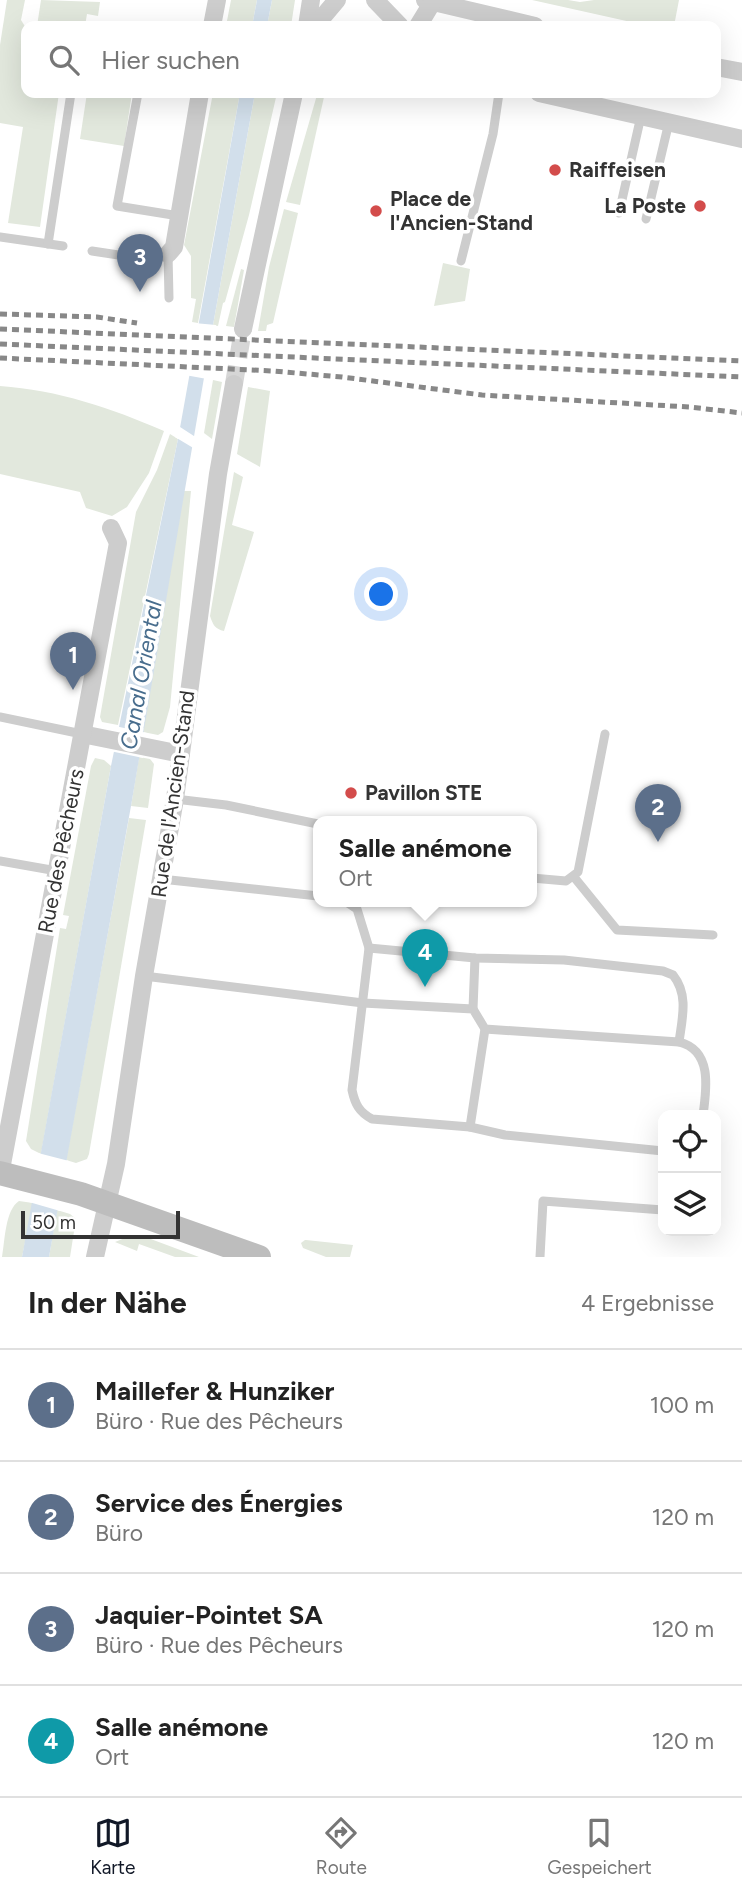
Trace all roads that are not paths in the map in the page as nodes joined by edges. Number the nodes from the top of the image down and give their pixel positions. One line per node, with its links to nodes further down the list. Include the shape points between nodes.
1 (217, 0): 6 (street)
2 (311, 0): 7 (street)
3 (337, 0): 8 (street)
4 (375, 0): 9 (street)
5 (429, 2): 10 (street); 11 (street)
6 (213, 21)
7 (308, 21)
8 (319, 21)
9 (395, 21)
10 (420, 21)
11 (501, 21)
12 (721, 67): 13 (street)
13 (742, 72)
14 (70, 98): 27 (lane)
15 (137, 98): 24 (lane, via 117,206)
16 (199, 98): 24 (street)
17 (292, 98): 33 (street)
18 (498, 98): 31 (lane)
19 (561, 98): 20 (street)
20 (641, 116): 21 (street); 23 (lane)
21 (669, 122): 22 (street); 25 (lane)
22 (742, 139)
23 (619, 213)
24 (179, 216): 30 (street, via 174,247)
25 (646, 219)
26 (0, 237): 27 (lane)
27 (48, 244): 28 (lane)
28 (63, 246)
29 (92, 251): 30 (lane, via 145,259)
30 (168, 254): 32 (lane)
31 (461, 261)
32 (169, 298)
33 (243, 328)
34 (233, 384): 39 (street, Rue de l'Ancien-Stand)
35 (111, 528): 37 (street, Rue des Pêcheurs, via 118,543)
36 (0, 717): 37 (lane)
37 (82, 734): 39 (street); 43 (street, Rue des Pêcheurs)
38 (605, 734): 44 (lane)
39 (181, 754): 40 (street, Rue de l'Ancien-Stand)
40 (175, 799): 41 (lane); 46 (street, Rue de l'Ancien-Stand)
41 (313, 823)
42 (0, 861): 43 (lane)
43 (57, 871): 60 (street, Rue des Pêcheurs)
44 (574, 877): 45 (lane, via 566,881); 49 (lane, via 617,930)
45 (537, 878)
46 (161, 879): 47 (lane); 52 (street, Rue de l'Ancien-Stand)
47 (313, 895)
48 (354, 907): 50 (lane)
49 (713, 935)
50 (369, 948): 51 (lane); 53 (lane)
51 (475, 958): 54 (lane); 56 (lane, via 564,960 673,975 684,1001)
52 (144, 975): 53 (lane); 61 (street, Rue de l'Ancien-Stand)
53 (363, 1003): 54 (lane); 58 (lane, via 352,1090 358,1108 372,1119)
54 (473, 1009): 55 (lane)
55 (485, 1029): 56 (lane); 58 (lane)
56 (679, 1042): 57 (lane, via 692,1045 705,1066)
57 (703, 1110)
58 (470, 1127): 59 (lane, via 505,1135)
59 (658, 1150)
60 (5, 1175): 61 (street)
61 (107, 1204): 63 (street, Rue de l'Ancien-Stand); 64 (street)
62 (658, 1210): 65 (lane, via 543,1201)
63 (95, 1257)
64 (259, 1257)
65 (540, 1257)

